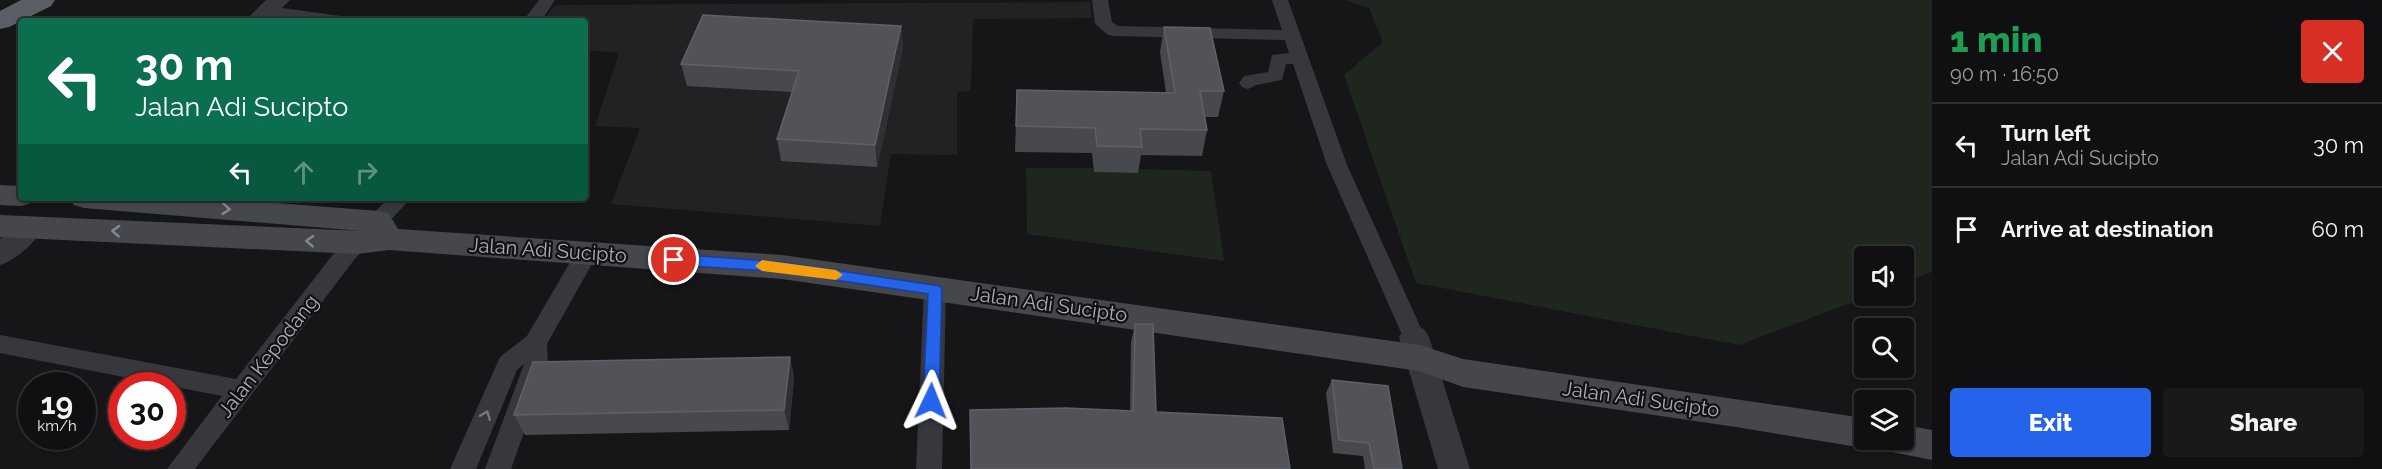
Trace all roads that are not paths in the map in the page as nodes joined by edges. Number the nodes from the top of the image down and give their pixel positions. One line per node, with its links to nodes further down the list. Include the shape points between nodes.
1 (42, 0): 10 (highway)
2 (70, 0): 7 (highway)
3 (547, 0): 9 (street)
4 (1100, 0): 13 (street, via 1104,24 1114,31)
5 (1280, 0): 13 (street)
6 (267, 10): 8 (street)
7 (34, 18)
8 (320, 18)
9 (534, 18)
10 (0, 21)
11 (18, 26): 12 (highway)
12 (0, 35)
13 (1291, 35): 14 (street)
14 (1300, 58): 15 (street, via 1278,59 1276,76); 29 (street, via 1336,165)
15 (1248, 83)
16 (0, 195): 17 (main road)
17 (18, 196)
18 (112, 201): 22 (main road, Jalan Adi Sucipto, one-way to 22)
19 (399, 201): 22 (street)
20 (0, 226): 21 (main road, Jalan Adi Sucipto)
21 (31, 227): 23 (main road, Jalan Adi Sucipto, one-way to 21); 25 (street)
22 (384, 230): 23 (main road, Jalan Adi Sucipto); 24 (main road, Jalan Adi Sucipto)
23 (357, 243): 30 (street, Jalan Kepodang)
24 (587, 254): 26 (main road, Jalan Adi Sucipto, via 782,267); 27 (street)
25 (0, 255)
26 (935, 290): 29 (main road, Jalan Adi Sucipto); 40 (street)
27 (535, 343): 38 (street, one-way to 27, via 508,364); 39 (street, via 536,365)
28 (0, 344): 30 (street)
29 (1417, 348): 31 (main road, Jalan Adi Sucipto); 34 (main road, Jalan Adi Sucipto, via 1463,373); 41 (street)
30 (242, 390): 37 (street, Jalan Kepodang)
31 (1854, 416)
32 (1914, 427): 33 (main road)
33 (1932, 430)
34 (1854, 431)
35 (1914, 442): 36 (main road)
36 (1932, 445)
37 (180, 469)
38 (463, 469)
39 (498, 469)
40 (929, 469)
41 (1454, 469)

